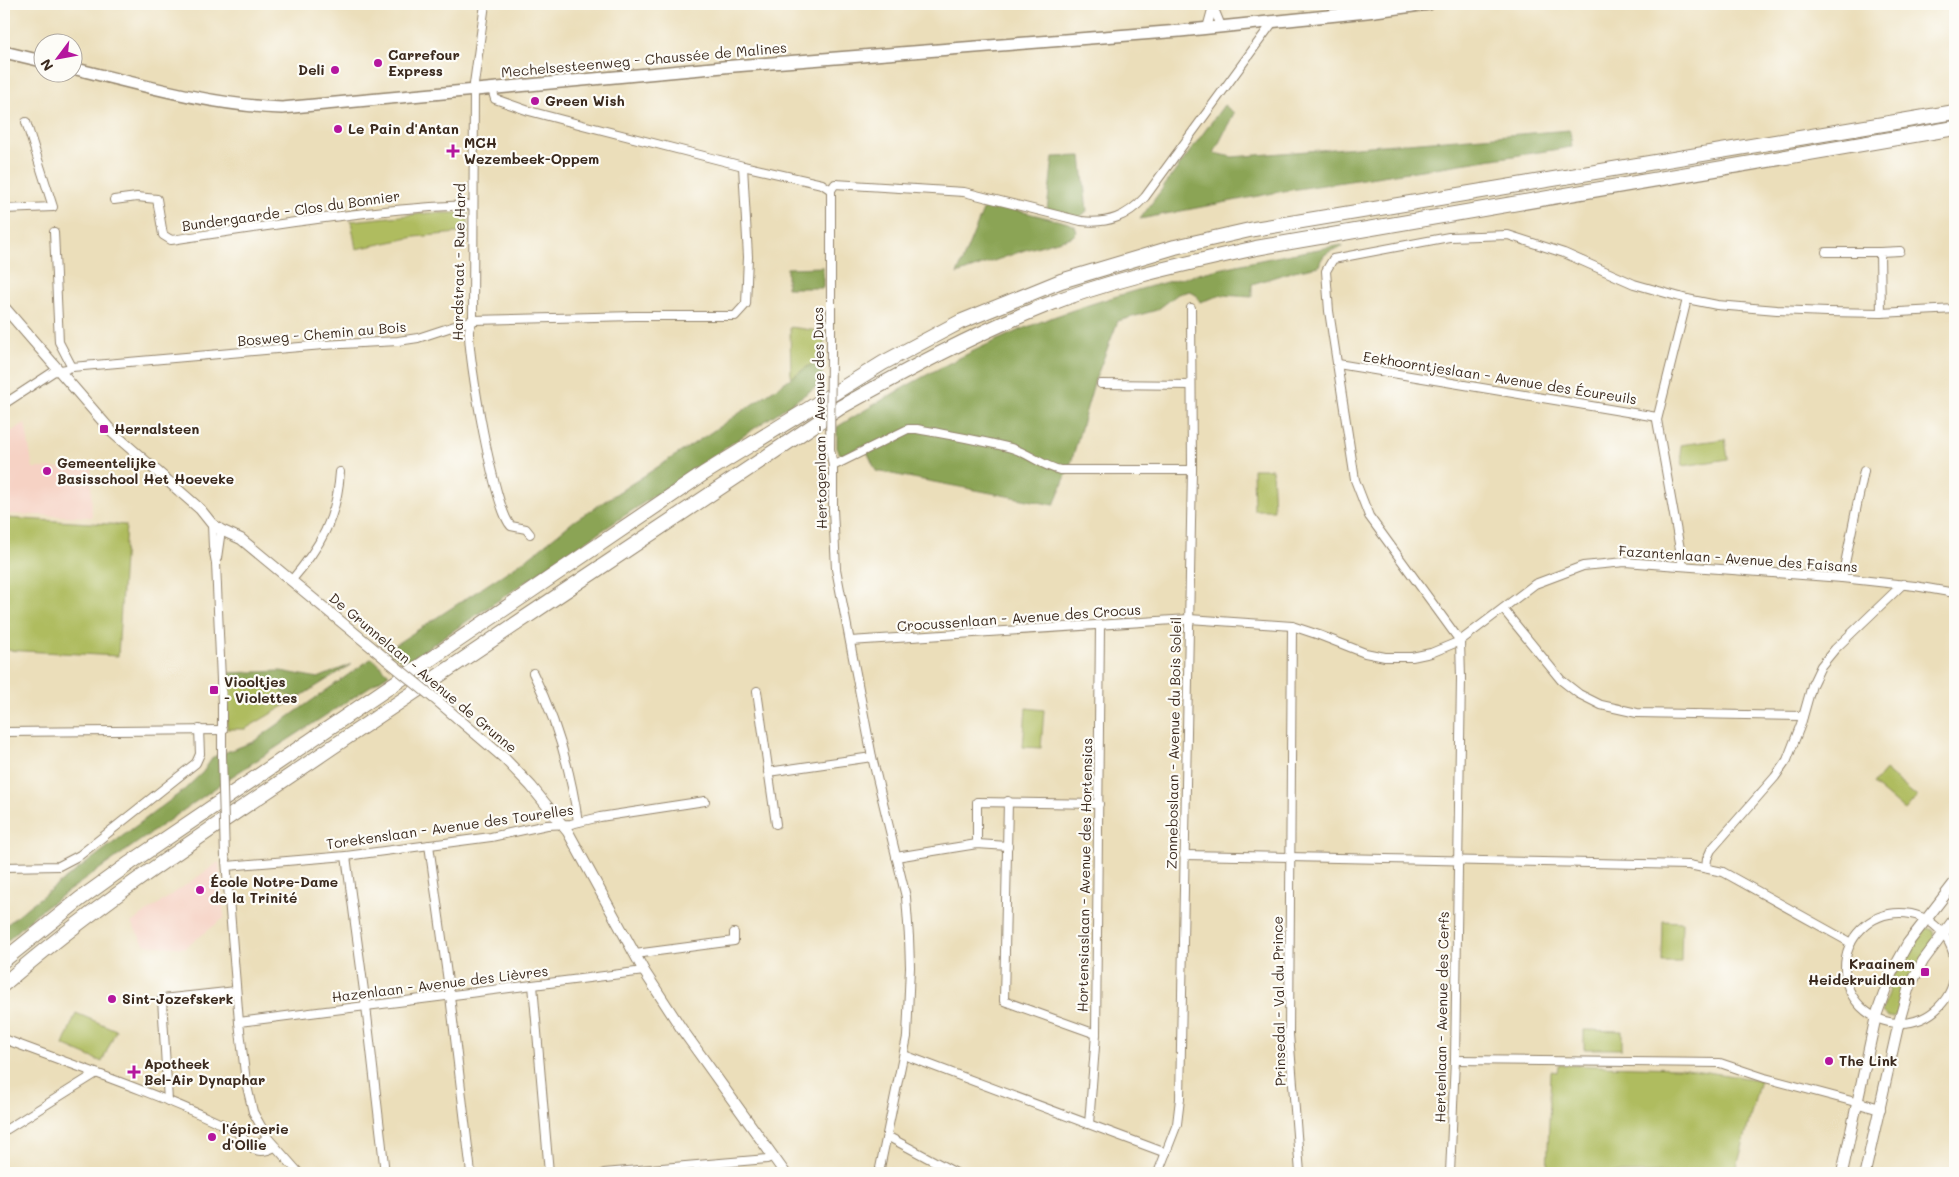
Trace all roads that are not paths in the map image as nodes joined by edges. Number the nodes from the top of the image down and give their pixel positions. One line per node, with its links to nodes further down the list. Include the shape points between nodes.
1 (485, 4): 11 (street, Hardstraat - Rue Hard)
2 (1429, 4): 4 (main road, Mechelsesteenweg - Chaussée de Malines)
3 (1212, 5): 5 (street); 6 (street)
4 (1273, 22): 5 (main road, Mechelsesteenweg - Chaussée de Malines); 16 (street, via 1145,197 1136,207 1116,218 1095,223 1082,221 964,192 835,184)
5 (1221, 26): 6 (main road, Mechelsesteenweg - Chaussée de Malines)
6 (1207, 28): 10 (main road, Mechelsesteenweg - Chaussée de Malines, via 750,64)
7 (4, 52): 8 (main road)
8 (32, 59)
9 (82, 70): 11 (main road, Mechelsesteenweg - Chaussée de Malines, via 194,98 262,107 299,107)
10 (492, 89): 11 (main road, Mechelsesteenweg - Chaussée de Malines); 15 (street, via 495,98 529,110)
11 (474, 90): 18 (street, Hardstraat - Rue Hard)
12 (1955, 111): 88 (highway, via 1254,229 1095,270 960,322 845,385 703,474 123,868)
13 (26, 122): 19 (street, via 53,207)
14 (1955, 128): 90 (highway, via 1256,248 1134,278 1046,305 1010,320 908,369 833,412 140,878)
15 (743, 166): 16 (street, via 822,184); 29 (street, Bosweg - Chemin au Bois, via 748,257 746,304 735,316)
16 (830, 190): 37 (street, Hertogenlaan - Avenue des Ducs, bridge, via 830,449)
17 (114, 200): 18 (street, Bundergaarde - Clos du Bonnier, via 157,199 163,235 171,240 423,206)
18 (473, 205): 29 (street, Hardstraat - Rue Hard)
19 (4, 209)
20 (54, 232): 31 (street, via 59,342)
21 (1900, 251): 23 (street)
22 (1826, 252): 23 (street)
23 (1880, 252): 28 (street)
24 (1687, 299): 28 (street, via 1776,310); 30 (street, via 1634,284 1564,253 1508,235 1450,236 1333,259 1326,271); 36 (street)
25 (4, 307): 32 (street, De Grunnelaan - Avenue de Grunne)
26 (1191, 308): 34 (street, Zonneboslaan - Avenue du Bois Soleil)
27 (1955, 309): 28 (street)
28 (1881, 313)
29 (473, 320): 31 (street, Bosweg - Chemin au Bois, via 418,338 398,341); 43 (street, Hardstraat - Rue Hard, via 469,329 471,350 489,460 506,519 511,526)
30 (1338, 364): 36 (street, Eekhoorntjeslaan - Avenue des Écureuils); 55 (street, via 1355,480 1370,516)
31 (72, 367): 32 (street, Bosweg - Chemin au Bois)
32 (57, 370): 35 (street, Bosweg - Chemin au Bois); 41 (street, De Grunnelaan - Avenue de Grunne, via 113,433 200,509)
33 (1101, 384): 34 (street)
34 (1191, 385): 38 (street, Zonneboslaan - Avenue du Bois Soleil)
35 (4, 404)
36 (1657, 417): 45 (street)
37 (833, 466): 38 (street, via 900,432 916,429 1010,448 1027,453 1050,468); 54 (street, Hertogenlaan - Avenue des Ducs, via 836,569)
38 (1192, 470): 51 (street, Zonneboslaan - Avenue du Bois Soleil)
39 (1864, 471): 46 (street)
40 (340, 472): 47 (street, via 338,494 326,533)
41 (212, 524): 42 (street, De Grunnelaan - Avenue de Grunne); 44 (street)
42 (221, 530): 44 (street); 47 (street, De Grunnelaan - Avenue de Grunne, via 241,539)
43 (530, 534)
44 (216, 563): 60 (street)
45 (1683, 566): 46 (street, Fazantenlaan - Avenue des Faisans); 50 (street, Fazantenlaan - Avenue des Faisans, via 1625,562 1583,566 1535,584)
46 (1842, 578): 48 (street, Fazantenlaan - Avenue des Faisans)
47 (291, 581): 68 (street, De Grunnelaan - Avenue de Grunne, bridge, via 504,758)
48 (1903, 584): 49 (street, Fazantenlaan - Avenue des Faisans); 58 (street, via 1826,660 1809,693)
49 (1955, 593)
50 (1503, 609): 55 (street, Fazantenlaan - Avenue des Faisans); 58 (street, via 1561,680 1601,705 1637,713)
51 (1189, 620): 52 (street, Crocussenlaan - Avenue des Crocus); 53 (street, Fazantenlaan - Avenue des Faisans); 73 (street, Zonneboslaan - Avenue du Bois Soleil)
52 (1100, 626): 54 (street, Crocussenlaan - Avenue des Crocus); 66 (street, Hortensiaslaan - Avenue des Hortensias)
53 (1292, 626): 55 (street, Fazantenlaan - Avenue des Faisans, via 1365,653 1385,657 1424,655); 76 (street, Prinsedal - Val du Prince)
54 (850, 641): 62 (street, Hertogenlaan - Avenue des Ducs)
55 (1460, 642): 77 (street, Hertenlaan - Avenue des Cerfs)
56 (533, 673): 67 (street, via 546,699 563,755)
57 (757, 691): 63 (street)
58 (1803, 716): 80 (street, via 1787,760 1711,850)
59 (199, 729): 60 (street); 61 (street); 79 (street, via 200,754 196,763 80,855 59,866)
60 (223, 730): 78 (street, bridge)
61 (4, 732)
62 (872, 756): 63 (street); 75 (street, Hertogenlaan - Avenue des Ducs)
63 (768, 772): 69 (street)
64 (705, 801): 67 (street, Torekenslaan - Avenue des Tourelles)
65 (1008, 801): 66 (street); 70 (street, via 977,802); 72 (street)
66 (1099, 804): 99 (street, Hortensiaslaan - Avenue des Hortensias)
67 (578, 822): 68 (street, Torekenslaan - Avenue des Tourelles)
68 (562, 824): 71 (street, Torekenslaan - Avenue des Tourelles); 87 (street, De Grunnelaan - Avenue de Grunne)
69 (776, 824)
70 (977, 844): 72 (street); 75 (street)
71 (429, 845): 74 (street, Torekenslaan - Avenue des Tourelles); 93 (street)
72 (1008, 846): 99 (street, via 1004,1001)
73 (1184, 855): 76 (street); 113 (street, Zonneboslaan - Avenue du Bois Soleil, via 1180,1099 1177,1124)
74 (346, 856): 78 (street, Torekenslaan - Avenue des Tourelles); 95 (street)
75 (896, 857): 101 (street, Hertogenlaan - Avenue des Ducs, via 906,897 909,937 909,1016)
76 (1291, 857): 77 (street); 124 (street, Prinsedal - Val du Prince, via 1289,1034)
77 (1457, 860): 80 (street, via 1672,864); 102 (street, Hertenlaan - Avenue des Cerfs)
78 (227, 866): 92 (street)
79 (4, 867)
80 (1706, 868): 86 (street, via 1724,872)
81 (1955, 882): 83 (street)
82 (1955, 918): 84 (street)
83 (1925, 920): 84 (street); 86 (street, via 1911,914 1886,915 1870,921); 96 (street, via 1899,958)
84 (1943, 932): 94 (street, via 1953,952 1955,965); 98 (street, via 1913,979)
85 (734, 933): 87 (street, via 734,941)
86 (1851, 942): 96 (street, via 1845,961 1850,991 1860,1007)
87 (634, 954): 89 (street, De Grunnelaan - Avenue de Grunne)
88 (4, 960)
89 (644, 971): 91 (street, Hazenlaan - Avenue des Lièvres); 114 (street, De Grunnelaan - Avenue de Grunne)
90 (4, 984)
91 (533, 985): 93 (street, Hazenlaan - Avenue des Lièvres); 118 (street)
92 (236, 991): 97 (street); 104 (street, via 162,999)
93 (450, 996): 95 (street, Hazenlaan - Avenue des Lièvres); 117 (street)
94 (1952, 997): 98 (street, via 1920,1019)
95 (366, 1006): 97 (street, Hazenlaan - Avenue des Lièvres); 116 (street)
96 (1876, 1016): 98 (street); 105 (street)
97 (239, 1022): 110 (street, via 252,1112)
98 (1898, 1022): 106 (street)
99 (1096, 1034): 107 (street, Hortensiaslaan - Avenue des Hortensias)
100 (4, 1038): 103 (street)
101 (904, 1055): 107 (street); 109 (street, Hertogenlaan - Avenue des Ducs)
102 (1455, 1060): 105 (street, via 1720,1063); 125 (street, Hertenlaan - Avenue des Cerfs)
103 (95, 1074): 104 (street); 108 (street)
104 (168, 1101): 112 (street, via 232,1129)
105 (1859, 1103): 106 (street); 126 (street)
106 (1880, 1109): 127 (street)
107 (1089, 1124): 113 (street)
108 (4, 1131)
109 (887, 1136): 121 (street, Hertogenlaan - Avenue des Ducs); 122 (street)
110 (267, 1137): 111 (street); 112 (street)
111 (275, 1147): 112 (street, via 265,1152); 115 (street)
112 (254, 1149)
113 (1166, 1153): 123 (street, Zonneboslaan - Avenue du Bois Soleil)
114 (773, 1156): 119 (street, via 759,1160); 120 (street, De Grunnelaan - Avenue de Grunne)
115 (299, 1173)
116 (385, 1173)
117 (470, 1173)
118 (549, 1173)
119 (604, 1173)
120 (786, 1173)
121 (879, 1173)
122 (956, 1173)
123 (1158, 1173)
124 (1300, 1173)
125 (1450, 1173)
126 (1842, 1173)
127 (1865, 1173)

